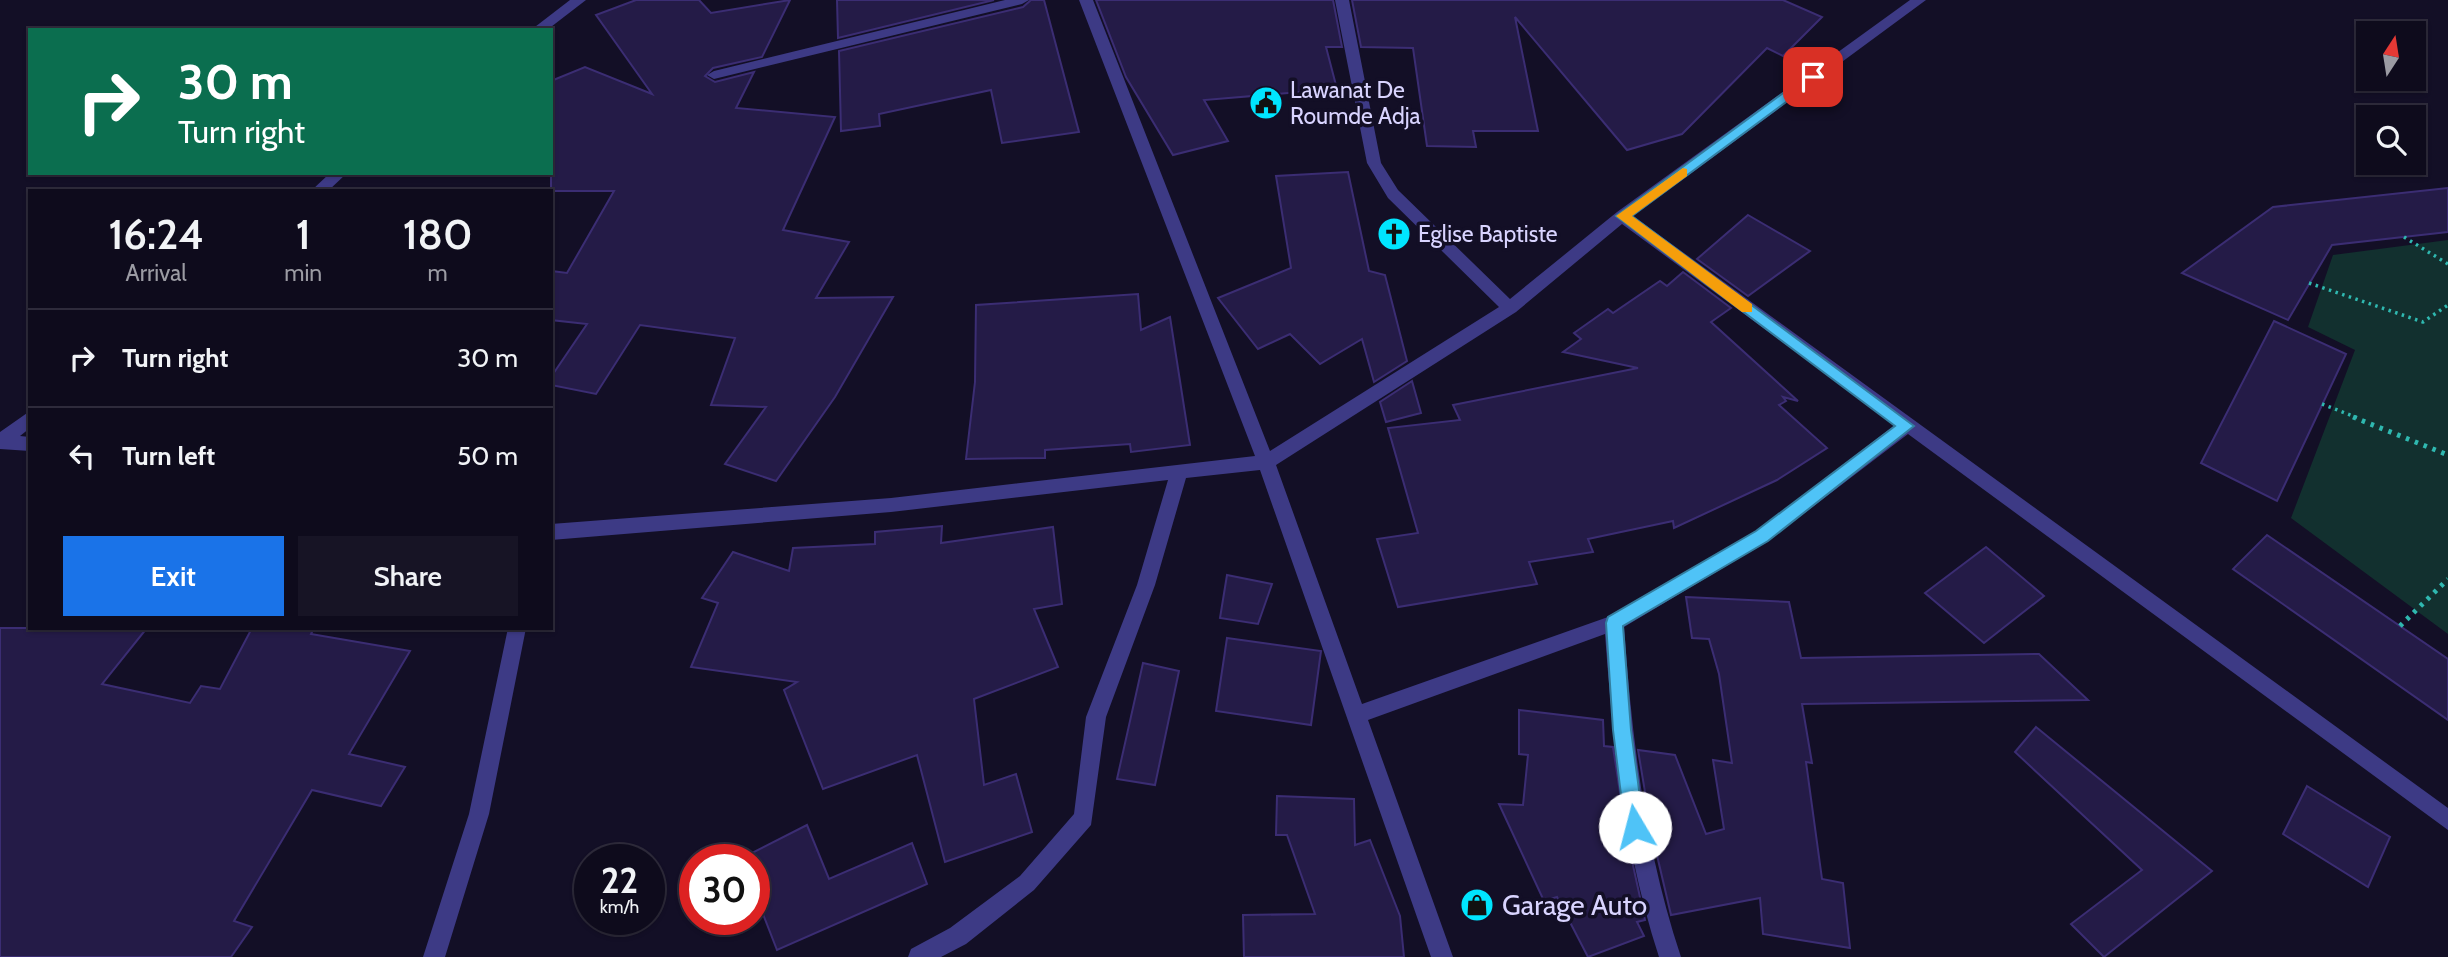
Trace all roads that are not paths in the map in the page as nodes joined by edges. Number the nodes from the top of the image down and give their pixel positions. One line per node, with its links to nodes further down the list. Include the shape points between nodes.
1 (579, 0): 6 (street)
2 (1022, 0): 7 (street)
3 (1086, 0): 16 (street)
4 (1342, 0): 11 (street, via 1374,163 1393,194)
5 (1919, 0): 10 (street)
6 (541, 28)
7 (714, 75)
8 (338, 175): 9 (street)
9 (320, 189)
10 (1622, 216): 11 (street); 13 (street)
11 (1510, 308): 16 (street)
12 (28, 420): 14 (street)
13 (1906, 426): 19 (street, via 1762,536); 22 (street)
14 (1, 441): 15 (street)
15 (28, 444)
16 (1266, 462): 17 (street); 21 (street)
17 (1179, 472): 18 (street, via 891,506); 24 (street, via 1146,585 1096,717 1084,818 1027,883 958,936)
18 (553, 532)
19 (1614, 623): 21 (street); 26 (street, via 1635,827)
20 (517, 630): 23 (street, via 479,814)
21 (1356, 715): 25 (street)
22 (2448, 820)
23 (434, 957)
24 (919, 957)
25 (1443, 957)
26 (1670, 957)

